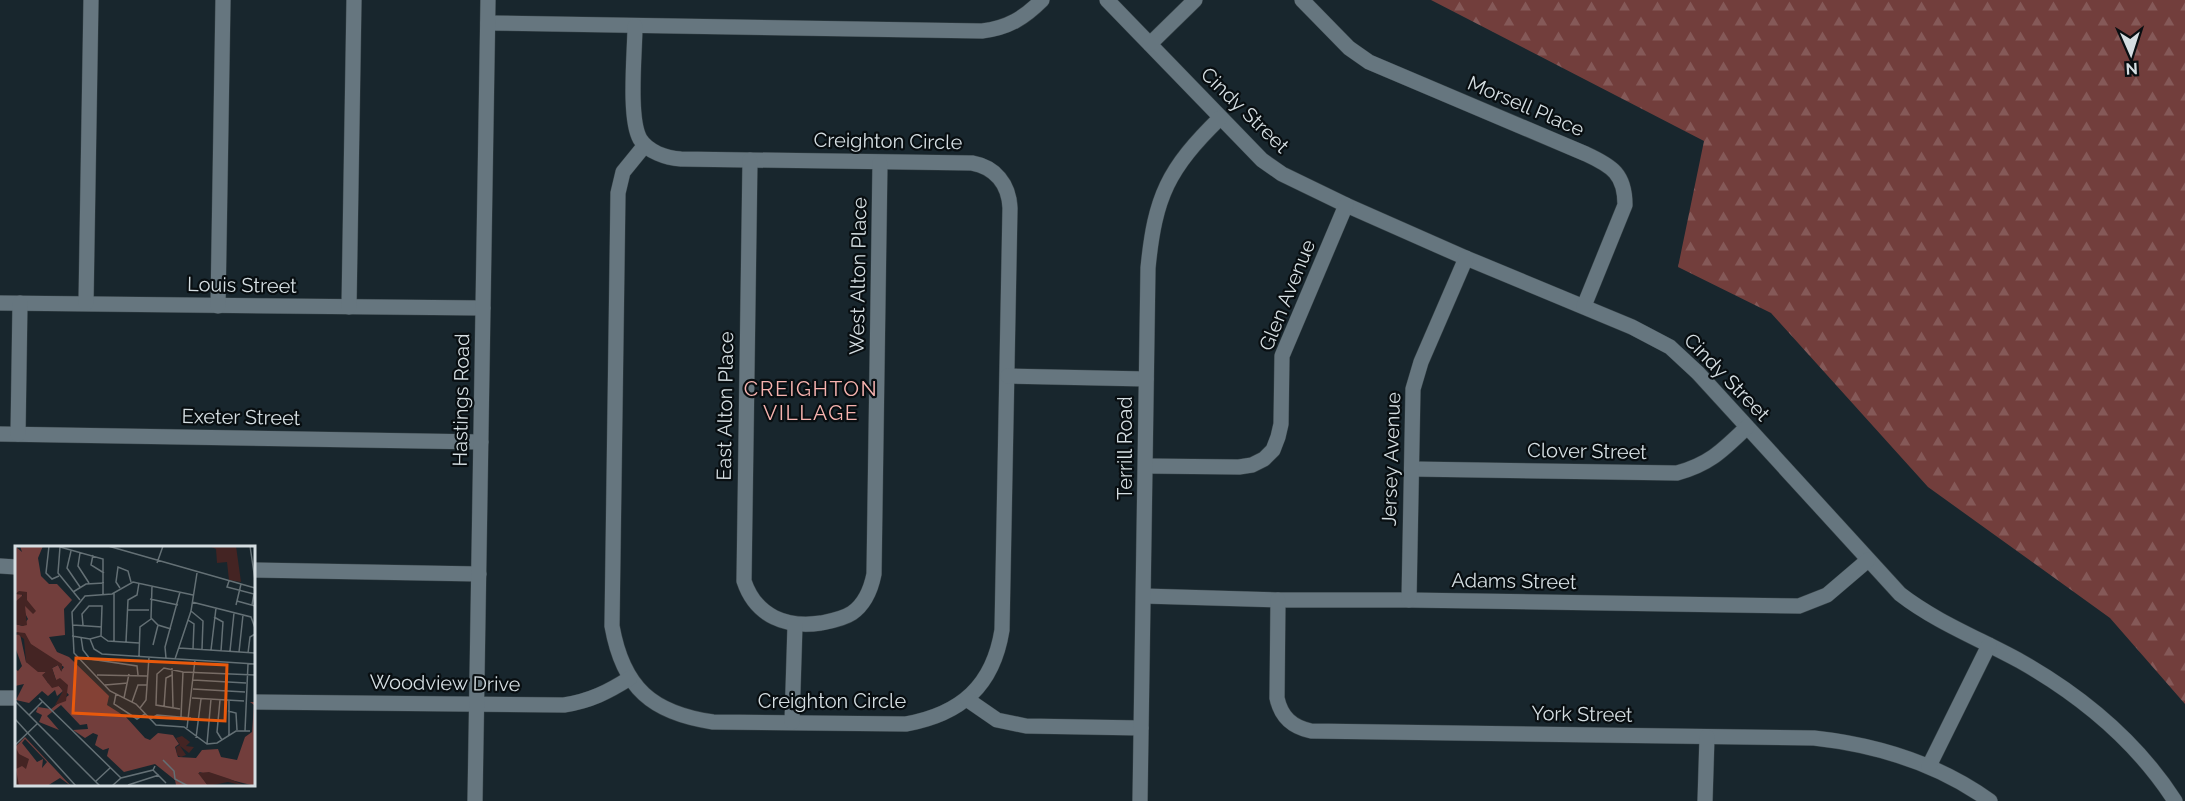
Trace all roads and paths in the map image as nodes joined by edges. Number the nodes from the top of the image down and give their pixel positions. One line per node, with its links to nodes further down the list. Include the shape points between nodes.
1 (91, 0): 20 (street)
2 (223, 0): 21 (street)
3 (354, 0): 23 (street)
4 (488, 0): 9 (street, Hastings Road)
5 (1042, 0): 10 (street, via 1019,20 982,31)
6 (1107, 0): 11 (street, Cindy Street)
7 (1195, 0): 11 (street)
8 (1302, 0): 22 (street, Morsell Place, via 1349,48 1369,62 1586,154 1615,171 1622,182 1624,205)
9 (488, 23): 10 (street); 24 (street, Hastings Road)
10 (635, 26): 13 (street, via 635,122)
11 (1150, 44): 12 (street, Cindy Street)
12 (1220, 118): 16 (street, Cindy Street, via 1275,170); 26 (street, Terrill Road, via 1180,161 1163,189 1155,216 1148,268)
13 (645, 145): 14 (street, Creighton Circle, via 672,159); 43 (street, Creighton Circle, via 623,172 618,193 612,626)
14 (750, 160): 15 (street, Creighton Circle); 41 (street, East Alton Place, via 744,581 762,610)
15 (880, 163): 25 (street, Creighton Circle, via 981,164 1005,185 1010,208); 41 (street, West Alton Place, via 874,574 867,596 852,613 826,622)
16 (1346, 205): 17 (street, Cindy Street); 31 (street, Glen Avenue, via 1282,356 1281,424 1273,450 1252,465 1239,467)
17 (1466, 258): 22 (street, Cindy Street); 32 (street, Jersey Avenue, via 1413,389)
18 (0, 303): 19 (street, Louis Street)
19 (20, 303): 20 (street, Louis Street); 29 (street)
20 (86, 303): 21 (street, Louis Street)
21 (218, 306): 23 (street, Louis Street)
22 (1584, 306): 27 (street, Cindy Street, via 1670,347)
23 (349, 307): 24 (street, Louis Street)
24 (483, 309): 30 (street, Hastings Road)
25 (1008, 376): 26 (street); 44 (street, Creighton Circle, via 1002,630 993,665)
26 (1146, 379): 31 (street, Terrill Road)
27 (1747, 427): 32 (street, Clover Street, via 1719,454 1697,468 1677,473); 33 (street, Cindy Street)
28 (0, 434): 29 (street, Exeter Street)
29 (18, 434): 30 (street, Exeter Street)
30 (481, 442): 37 (street, Hastings Road)
31 (1146, 466): 38 (street, Terrill Road)
32 (1412, 469): 40 (street, Jersey Avenue)
33 (1868, 560): 40 (street, Adams Street, via 1827,595 1799,606); 42 (street, Cindy Street, via 1921,610)
34 (0, 566): 35 (street)
35 (15, 567)
36 (255, 570): 37 (street)
37 (479, 574): 46 (street, Hastings Road)
38 (1144, 596): 39 (street, Adams Street); 48 (street, Terrill Road)
39 (1278, 600): 40 (street, Adams Street); 49 (street, York Street, via 1277,698 1288,721 1300,729)
40 (1408, 600)
41 (795, 625): 47 (street)
42 (1989, 645): 50 (street); 55 (street, Cindy Street, via 2087,706 2133,748)
43 (630, 678): 46 (street, Woodview Drive, via 585,702); 47 (street, Creighton Circle, via 662,708 684,717 713,722)
44 (968, 700): 47 (street, Creighton Circle, via 937,717 906,724); 48 (street, via 985,714 1010,724)
45 (255, 702): 46 (street, Woodview Drive)
46 (477, 705): 51 (street, Hastings Road)
47 (792, 722)
48 (1142, 728): 52 (street, Terrill Road)
49 (1707, 738): 50 (street, York Street, via 1837,740 1881,749); 53 (street)
50 (1929, 766): 54 (street, York Street)
51 (476, 801)
52 (1140, 801)
53 (1705, 801)
54 (1989, 801)
55 (2175, 801)

